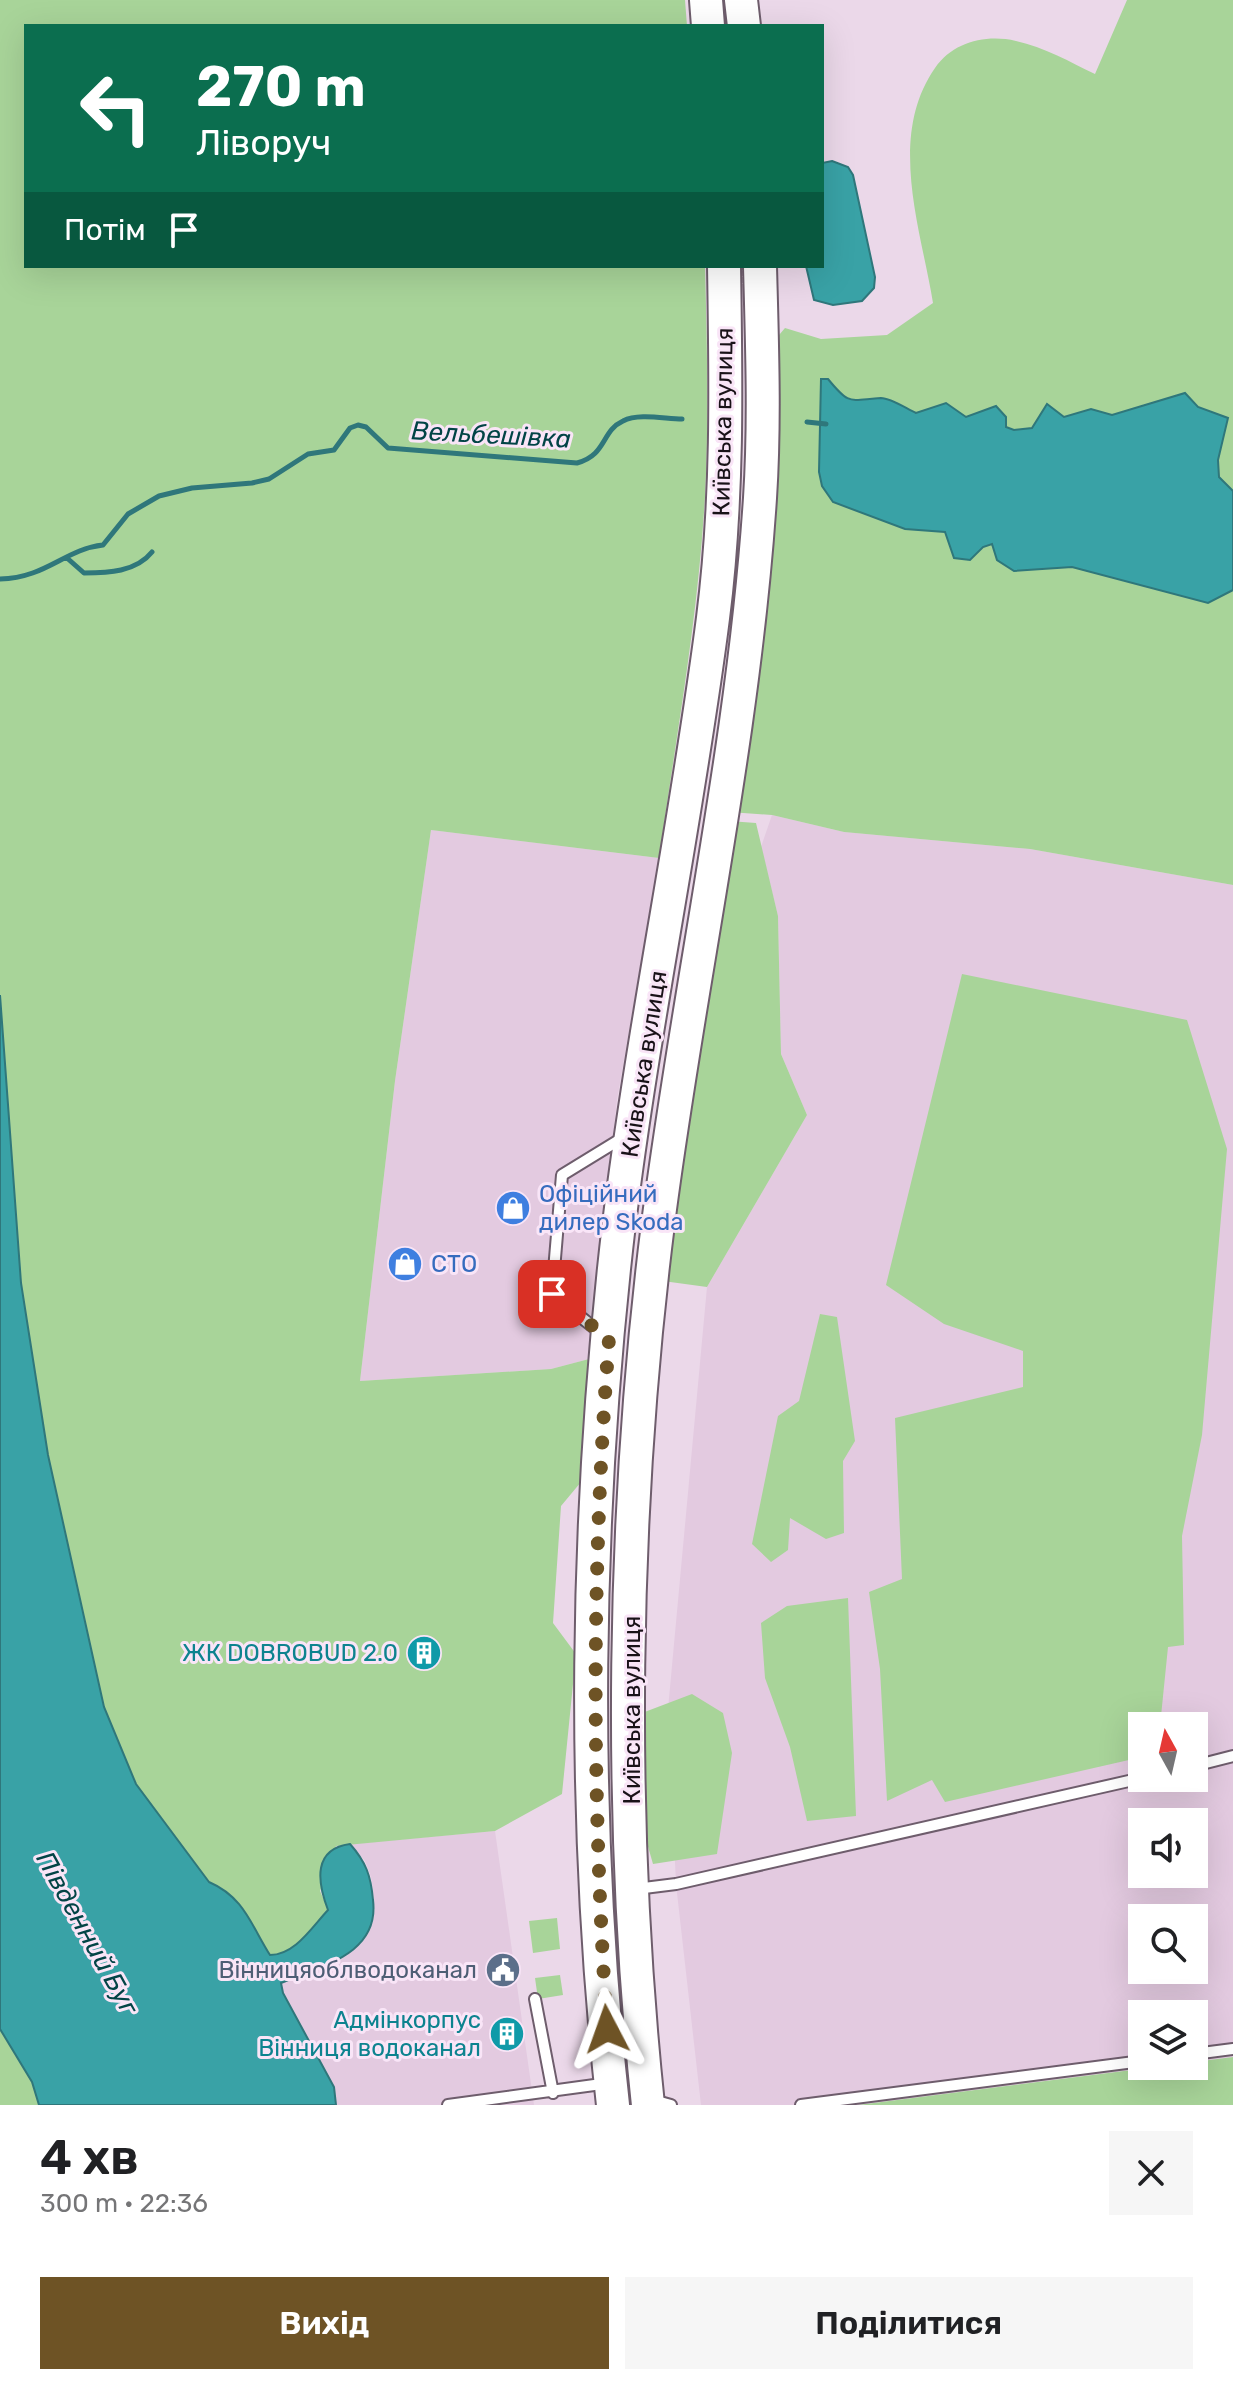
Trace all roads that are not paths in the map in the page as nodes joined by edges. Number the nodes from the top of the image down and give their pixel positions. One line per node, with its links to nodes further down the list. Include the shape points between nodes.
1 (706, 0): 3 (main road)
2 (741, 0): 4 (main road)
3 (708, 24)
4 (744, 24)
5 (724, 268): 7 (main road, Київська вулиця)
6 (760, 268): 8 (main road, Київська вулиця)
7 (725, 403): 8 (main road); 9 (main road, Київська вулиця, via 724,498 713,616)
8 (762, 404): 12 (main road, Київська вулиця, via 761,496 749,621 657,1230)
9 (632, 1132): 10 (main road, Київська вулиця); 10 (lane, via 562,1175 552,1294)
10 (609, 1339): 11 (main road, Київська вулиця)
11 (597, 1522): 12 (main road); 15 (main road, Київська вулиця)
12 (634, 1524): 14 (main road, Київська вулиця)
13 (1233, 1756): 16 (lane)
14 (631, 1759): 15 (main road); 18 (main road, Київська вулиця)
15 (594, 1760): 24 (main road, Київська вулиця)
16 (1208, 1762)
17 (1128, 1781): 18 (lane)
18 (634, 1890): 25 (main road, Київська вулиця)
19 (535, 1999): 23 (lane)
20 (1233, 2049): 21 (lane)
21 (1208, 2052)
22 (1128, 2063): 27 (lane)
23 (553, 2093): 24 (lane); 26 (lane)
24 (612, 2094)
25 (656, 2103)
26 (448, 2105)
27 (801, 2105)

